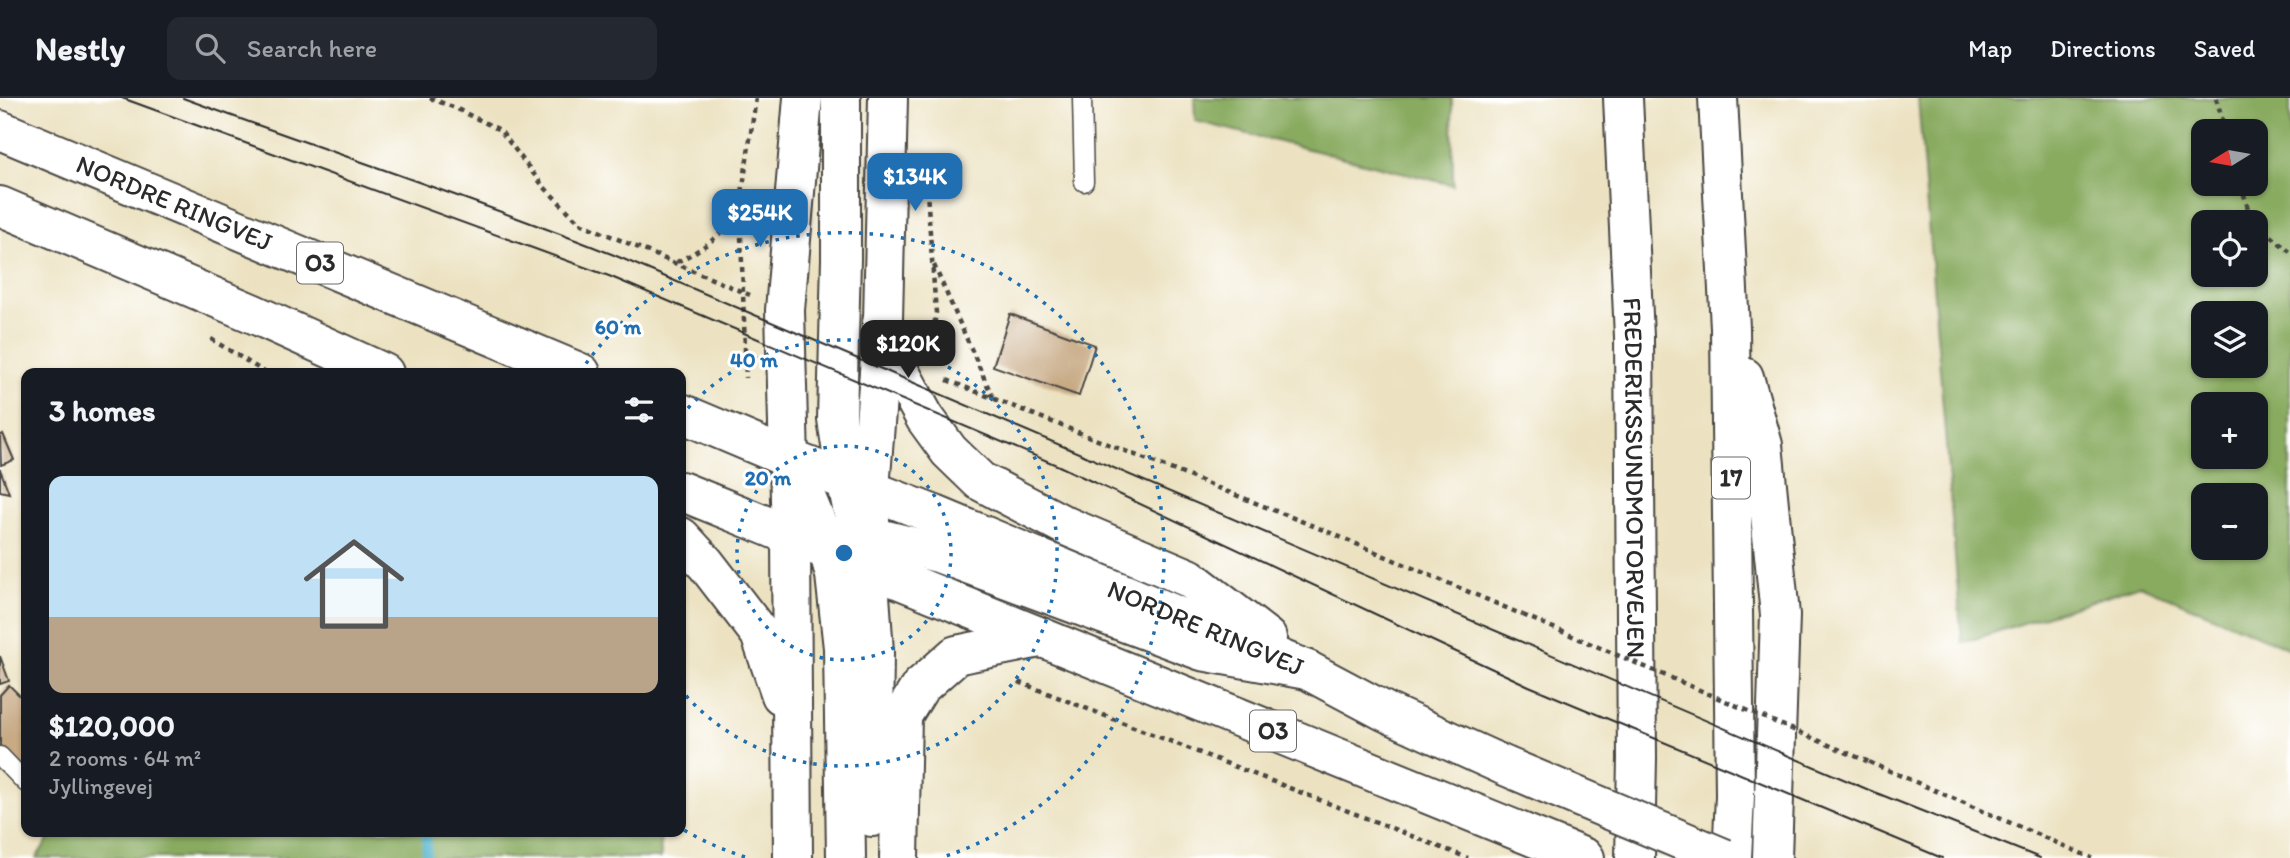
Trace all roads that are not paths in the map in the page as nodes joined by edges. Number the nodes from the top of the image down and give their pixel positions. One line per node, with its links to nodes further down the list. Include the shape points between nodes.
1 (803, 98): 15 (main road, via 785,310)
2 (841, 98): 16 (main road, via 838,419)
3 (888, 98): 11 (main road)
4 (1082, 98): 8 (lane)
5 (1623, 98): 30 (main road, FREDERIKSSUNDMOTORVEJEN, via 1634,337)
6 (1718, 98): 10 (main road, 17)
7 (0, 130): 13 (main road, NORDRE RINGVEJ / O3)
8 (1084, 181)
9 (0, 206): 12 (main road)
10 (1730, 328): 32 (main road, 17); 33 (main road, via 1763,445 1780,615)
11 (886, 339): 16 (main road); 21 (main road, via 925,418 949,451 980,481 1066,526 1189,578)
12 (373, 368)
13 (569, 368)
14 (686, 416): 15 (main road, NORDRE RINGVEJ)
15 (790, 459): 16 (main road, NORDRE RINGVEJ); 19 (main road)
16 (858, 484): 19 (main road); 21 (main road, NORDRE RINGVEJ)
17 (686, 493): 19 (main road, O3)
18 (686, 542): 22 (main road, via 760,634)
19 (840, 544): 20 (main road, O3); 21 (main road, via 939,553 1202,652); 22 (main road); 26 (main road, via 835,575 843,648); 27 (main road, via 874,652)
20 (1040, 638): 28 (main road, via 956,655 920,687 902,716); 29 (main road, O3)
21 (1307, 670): 31 (main road, NORDRE RINGVEJ, bridge, via 1505,766)
22 (792, 732): 25 (main road)
23 (0, 756): 24 (lane)
24 (21, 778)
25 (793, 858)
26 (846, 858)
27 (871, 858)
28 (899, 858)
29 (1585, 858)
30 (1635, 858)
31 (1724, 858)
32 (1732, 858)
33 (1772, 858)

